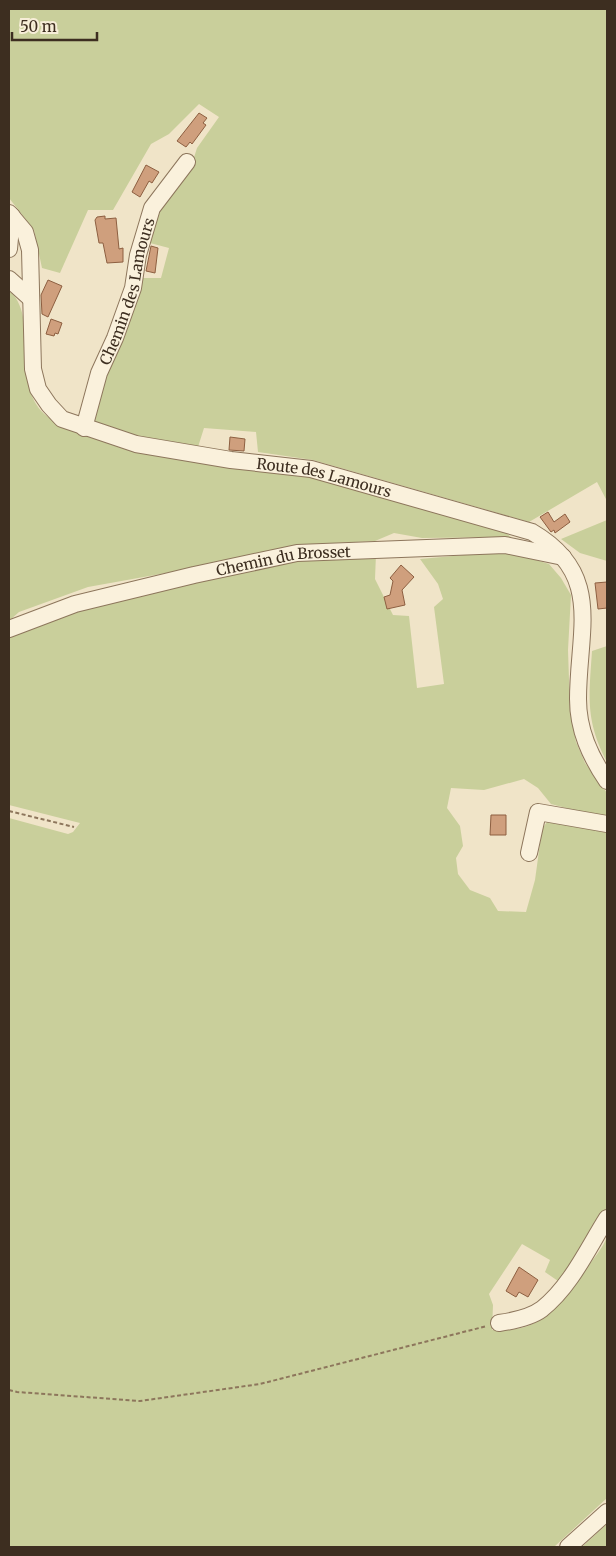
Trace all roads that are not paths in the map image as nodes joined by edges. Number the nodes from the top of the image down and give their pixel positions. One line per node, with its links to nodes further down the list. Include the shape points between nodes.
1 (186, 162): 6 (street, Chemin des Lamours, via 152,208 140,246 133,288 98,374)
2 (10, 214): 3 (street); 5 (street, Route des Lamours, via 24,232 30,250)
3 (9, 249)
4 (9, 279): 5 (street)
5 (29, 298): 6 (street, Route des Lamours, via 33,369 38,389 62,419)
6 (84, 428): 7 (street, Route des Lamours, via 136,444 310,469 532,532)
7 (565, 558): 8 (street, Chemin du Brosset, via 505,545 297,552 75,604); 9 (street, Route des Lamours, via 575,574 582,607 580,722 595,763)
8 (9, 629)
9 (607, 780)
10 (607, 824): 11 (street, via 538,812)
11 (529, 853)
12 (607, 1218): 13 (street, via 574,1270 541,1310)
13 (499, 1323)
14 (607, 1512): 15 (street)
15 (568, 1547)

